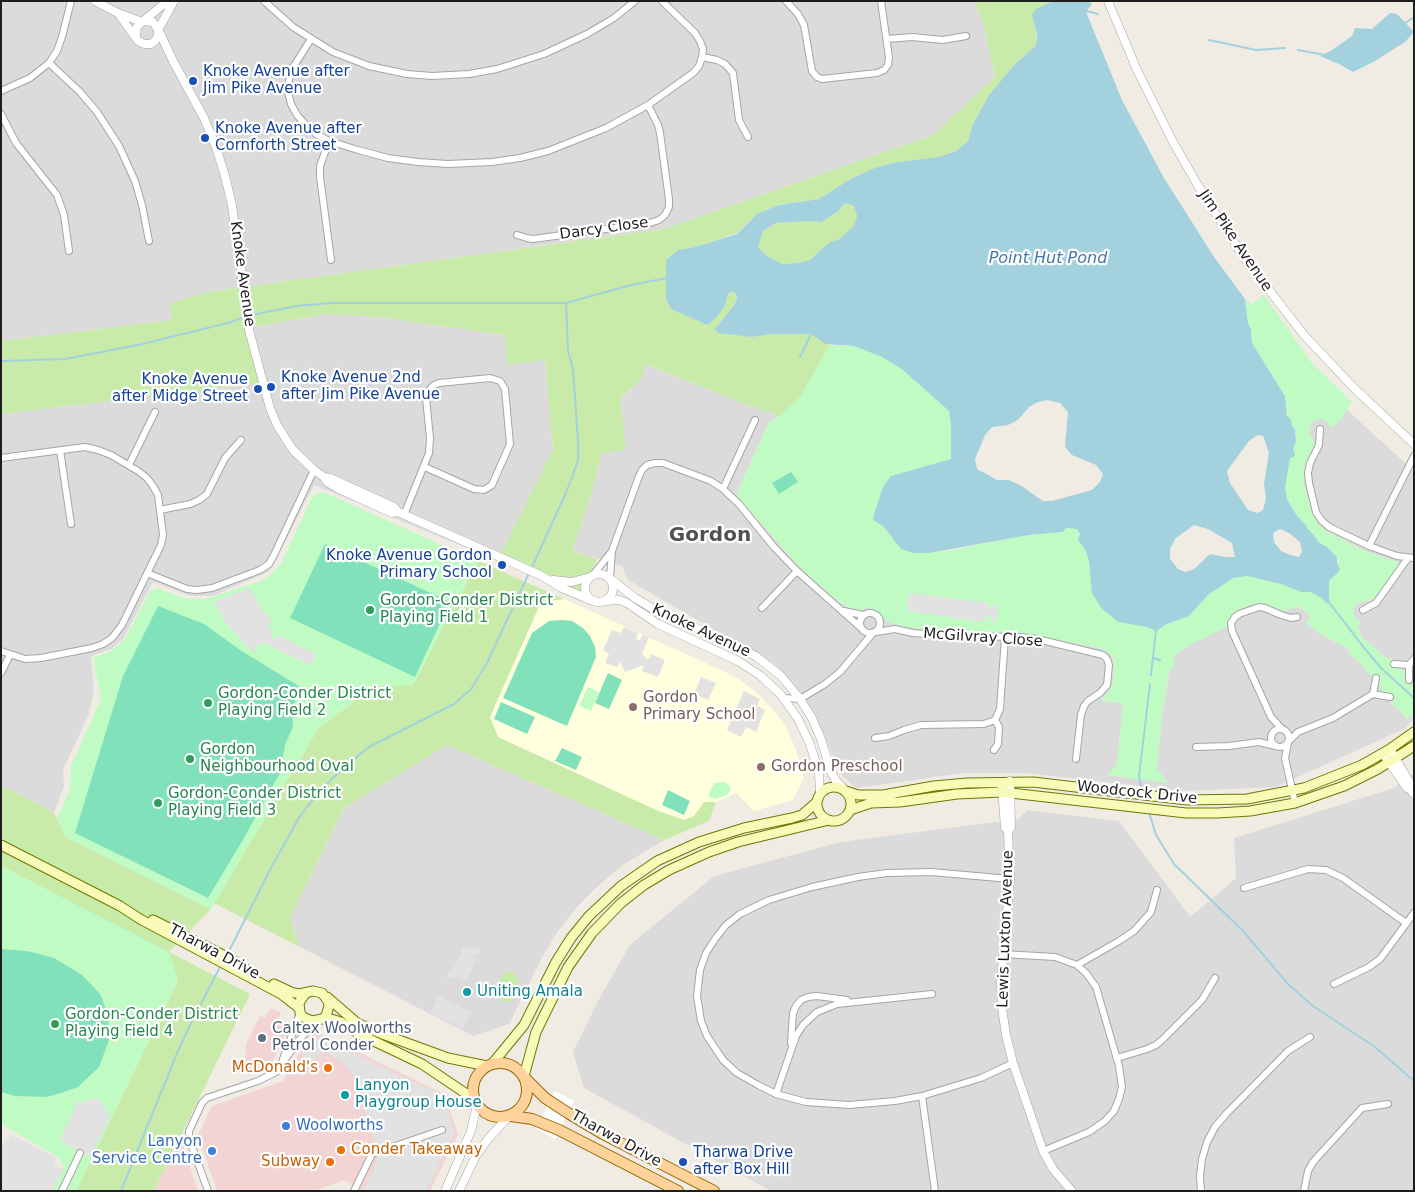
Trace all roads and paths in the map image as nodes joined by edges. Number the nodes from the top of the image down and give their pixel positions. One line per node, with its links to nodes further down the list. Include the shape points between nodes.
1 (71, 1): 21 (street, via 62,37)
2 (95, 1): 11 (street)
3 (168, 1): 12 (street)
4 (174, 1): 13 (street)
5 (264, 1): 16 (street)
6 (635, 1): 16 (street, via 614,18 573,41 519,62 469,74 432,76 394,72 357,62)
7 (662, 1): 19 (street, via 695,33 703,49)
8 (786, 1): 17 (street, via 804,25 812,71 818,78 884,70 889,58)
9 (881, 1): 17 (street)
10 (1108, 1): 35 (street, Jim Pike Avenue, via 1137,70 1173,142 1246,259 1304,335)
11 (118, 13): 12 (street); 14 (street)
12 (143, 22): 13 (street, via 153,22); 14 (street, via 137,27)
13 (159, 30): 18 (street, via 157,39); 20 (street, Knoke Avenue)
14 (136, 35): 18 (street, via 141,43)
15 (966, 36): 17 (street, via 943,40)
16 (311, 39): 26 (street, via 292,69 288,92 301,120)
17 (886, 39)
18 (150, 44): 20 (street, Knoke Avenue, via 158,46)
19 (702, 57): 23 (street, via 693,73); 25 (street, via 725,64 733,73 739,120)
20 (173, 61): 41 (street, Knoke Avenue, via 204,118 226,176 249,330 270,408 293,450)
21 (49, 63): 22 (street, via 30,78); 28 (street, via 92,105 119,146 135,181)
22 (1, 91)
23 (648, 105): 26 (street, via 576,140 534,154 492,162 418,162 381,156); 27 (street, Darcy Close, via 660,133 669,199 665,215 650,223 533,239)
24 (1, 114): 29 (street, via 16,143 57,195 64,215)
25 (748, 137)
26 (329, 141): 30 (street, via 320,166 320,177)
27 (517, 235)
28 (149, 241)
29 (69, 251)
30 (331, 260)
31 (155, 412): 39 (street)
32 (754, 420): 42 (street)
33 (1320, 429): 46 (street, via 1319,445 1308,473 1316,512 1328,527)
34 (241, 440): 43 (street, via 225,458 207,494 190,504)
35 (1414, 444)
36 (60, 450): 38 (street); 39 (street, via 98,450); 45 (street)
37 (1414, 456): 46 (street)
38 (1, 458)
39 (129, 465): 43 (street, via 153,486)
40 (424, 467): 40 (street, via 430,442 428,391 439,383 490,378 500,381 505,389 510,444 492,485 484,490 474,490); 44 (street)
41 (314, 470): 44 (street, Knoke Avenue); 50 (street, via 274,555 260,570 212,588 197,590)
42 (723, 489): 47 (street, via 667,464 647,465 639,476); 49 (street)
43 (160, 510): 50 (street, via 161,545)
44 (401, 513): 53 (street, Knoke Avenue)
45 (71, 524)
46 (1368, 546): 48 (street)
47 (612, 551): 51 (street); 52 (street)
48 (1411, 558): 57 (street, via 1376,603)
49 (797, 570): 56 (street); 58 (street)
50 (148, 573): 68 (street, via 122,625 103,644 41,658 25,659)
51 (592, 576): 52 (street, via 600,573); 53 (street, Knoke Avenue, via 572,582); 54 (street, via 585,589)
52 (611, 579): 55 (street, via 614,590); 77 (street, Knoke Avenue, via 652,608 757,657)
53 (550, 580): 54 (street, Knoke Avenue)
54 (593, 601): 55 (street)
55 (605, 601): 76 (street, Knoke Avenue, via 627,603 658,624 738,661 761,676)
56 (762, 608)
57 (1363, 610)
58 (843, 611): 59 (street); 62 (street)
59 (863, 615): 61 (street, via 873,613); 62 (street)
60 (1298, 617): 79 (street, via 1291,618 1259,607 1235,616 1232,623 1232,631)
61 (880, 618): 63 (street, McGilvray Close); 64 (street)
62 (861, 629): 64 (street, via 867,633); 66 (street)
63 (895, 629): 64 (street, McGilvray Close); 65 (street, McGilvray Close, via 923,634)
64 (874, 632): 66 (street)
65 (1006, 637): 80 (street, via 1000,709); 94 (street, McGilvray Close, via 1037,639 1097,652 1107,659 1107,685 1088,701 1081,715)
66 (859, 649): 77 (street, via 840,672)
67 (1, 651): 68 (street)
68 (10, 655): 71 (street)
69 (1411, 662): 70 (street); 73 (street)
70 (1394, 664)
71 (1, 673)
72 (1376, 678): 74 (street)
73 (1409, 680)
74 (1373, 694): 75 (street); 82 (street, via 1334,718)
75 (1390, 697)
76 (783, 698): 77 (street); 78 (street, Knoke Avenue)
77 (800, 699): 78 (street); 97 (street, Knoke Avenue, via 812,718 834,776)
78 (795, 716): 101 (street, Knoke Avenue, via 810,744 819,774)
79 (1271, 718): 81 (street); 84 (street)
80 (994, 720): 85 (street, via 984,724 921,726); 91 (street, via 999,727 998,744)
81 (1284, 730): 82 (street); 84 (street, via 1276,729); 87 (street, via 1289,736)
82 (1298, 732): 87 (street)
83 (1414, 732): 92 (main road, Woodcock Drive)
84 (1272, 733): 86 (street); 88 (street, via 1272,742)
85 (875, 738)
86 (1260, 742): 88 (street); 90 (street)
87 (1288, 742): 88 (street, via 1282,747); 93 (street)
88 (1276, 746): 93 (street)
89 (1414, 746): 95 (main road, Woodcock Drive)
90 (1196, 747)
91 (994, 750)
92 (1386, 751): 95 (street); 98 (main road, Woodcock Drive, via 1362,765)
93 (1285, 758): 98 (street)
94 (1076, 759)
95 (1392, 761): 100 (street); 102 (main road, Woodcock Drive, via 1344,786)
96 (1005, 781): 97 (main road, Woodcock Drive, via 934,786 883,795 858,795); 98 (main road, Woodcock Drive, via 1155,797 1217,800 1255,798); 99 (street, Lewis Luxton Avenue)
97 (845, 790): 101 (main road, via 828,787); 103 (main road, via 851,800)
98 (1292, 791): 102 (street)
99 (1006, 792): 102 (main road, Woodcock Drive, via 1159,810 1218,813); 103 (main road, Woodcock Drive, via 957,794 871,804); 106 (street, Lewis Luxton Avenue, via 1011,827 1008,831)
100 (1412, 792)
101 (819, 797): 104 (main road, via 818,811); 126 (main road, via 811,809 797,817 728,832 690,846 645,869 621,886 571,938 524,1025)
102 (1295, 803)
103 (850, 810): 104 (main road, via 844,818)
104 (829, 820): 128 (main road, via 738,842 695,858 644,885 622,903 601,922 568,967 536,1032)
105 (1, 845): 113 (main road, Tharwa Drive, via 120,906 143,914)
106 (1010, 879): 111 (street, Lewis Luxton Avenue); 129 (street, via 916,872 858,877 769,900 740,914 726,926 706,953 700,970 697,996 701,1021 723,1060 737,1073)
107 (1244, 888): 110 (street, via 1308,869 1326,870 1343,878)
108 (1157, 890): 112 (street, via 1151,912 1134,931)
109 (1414, 913): 110 (street)
110 (1406, 923): 115 (street, via 1380,959)
111 (1003, 954): 112 (street, via 1055,956); 124 (street, Lewis Luxton Avenue, via 1002,1008)
112 (1078, 965): 123 (street, via 1096,987)
113 (240, 969): 116 (main road, Tharwa Drive, via 291,992); 120 (main road, Tharwa Drive)
114 (1215, 978): 123 (street, via 1202,1000 1156,1045)
115 (1334, 984)
116 (308, 992): 118 (main road, via 317,991); 120 (main road, via 301,999)
117 (932, 994): 119 (street)
118 (326, 996): 121 (main road, via 328,1011); 126 (main road, via 357,1023 385,1035 448,1058)
119 (868, 1000): 125 (street, via 837,1004 817,1012 796,1036); 125 (street, via 817,996 801,1000 793,1013)
120 (300, 1010): 121 (main road, via 307,1020); 127 (street)
121 (319, 1020): 127 (street, via 299,1040); 131 (main road, via 341,1022 422,1064)
122 (1310, 1037): 146 (street, via 1288,1051 1215,1128 1202,1159)
123 (1117, 1058): 135 (street, via 1122,1086 1114,1111 1089,1132)
124 (1013, 1063): 130 (street); 135 (street, Lewis Luxton Avenue)
125 (786, 1064): 129 (street)
126 (489, 1065): 128 (main road, via 511,1065); 131 (main road, via 475,1080)
127 (281, 1066): 139 (street, via 269,1076 207,1098 202,1103 189,1130)
128 (524, 1077): 133 (main road, via 528,1090 526,1100 521,1109); 144 (main road, Tharwa Drive, via 568,1113)
129 (776, 1094): 130 (street, via 834,1105)
130 (922, 1096): 145 (street)
131 (475, 1102): 133 (main road, via 490,1116); 141 (street, via 472,1131)
132 (1388, 1104): 147 (street, via 1362,1108 1313,1162)
133 (510, 1116): 142 (street, via 476,1156); 143 (main road, Tharwa Drive, via 540,1121)
134 (442, 1130): 140 (street, via 372,1154)
135 (1043, 1151): 137 (street, Lewis Luxton Avenue)
136 (80, 1153): 138 (street)
137 (1068, 1189)
138 (62, 1191)
139 (208, 1191)
140 (354, 1191)
141 (445, 1191)
142 (459, 1191)
143 (678, 1191)
144 (714, 1191)
145 (935, 1191)
146 (1201, 1191)
147 (1304, 1191)

